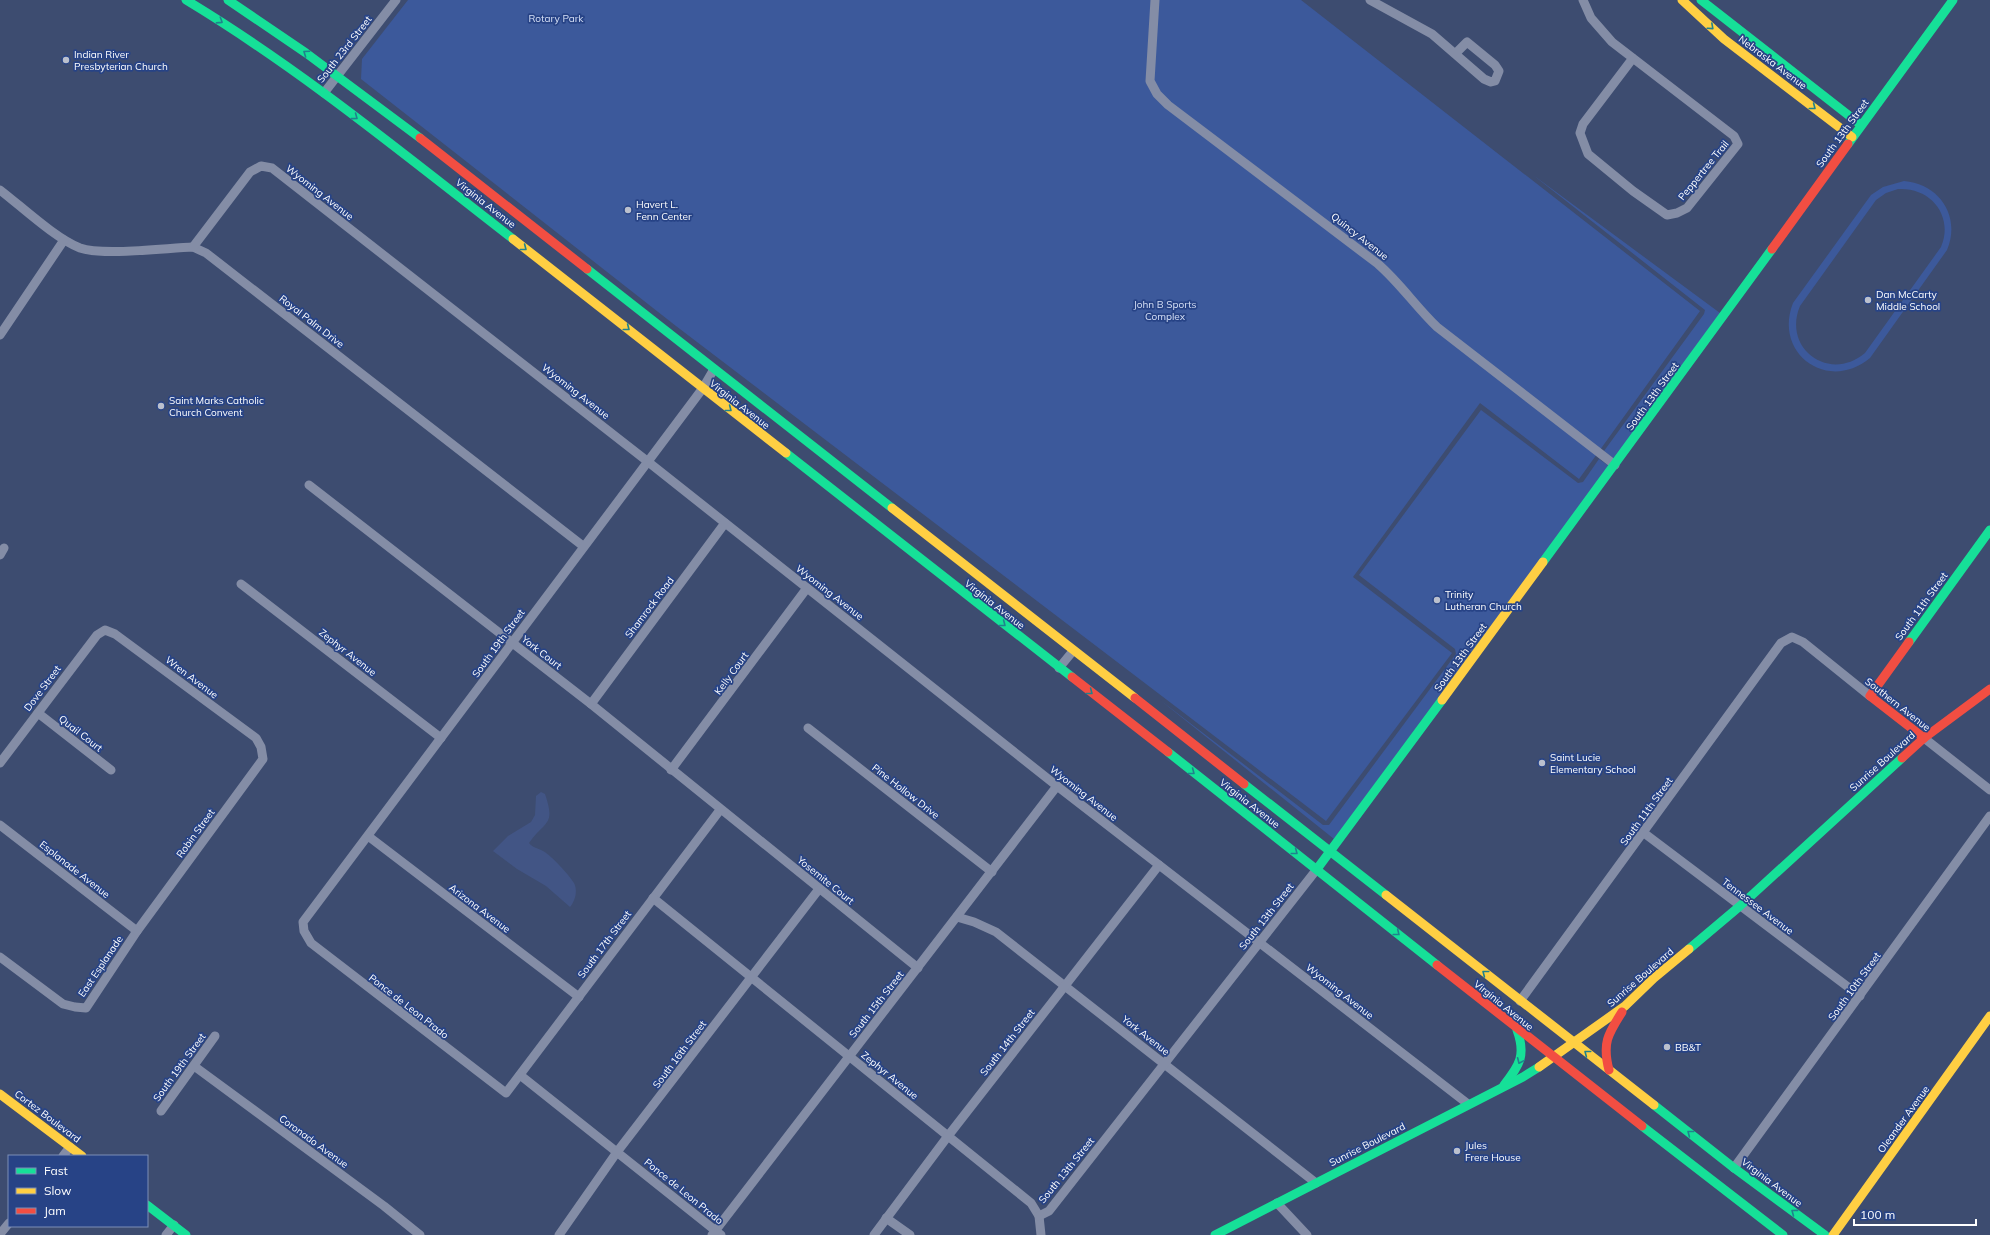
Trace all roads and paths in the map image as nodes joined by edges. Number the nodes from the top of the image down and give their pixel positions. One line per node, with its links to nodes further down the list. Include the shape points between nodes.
1 (186, 0): 17 (main road, Virginia Avenue, one-way to 17, via 262,49)
2 (228, 0): 14 (main road, Virginia Avenue, one-way to 2)
3 (396, 0): 14 (street, South 23rd Street)
4 (1155, 0): 30 (street, Quincy Avenue, via 1150,81 1157,94 1168,105 1378,264 1393,277 1437,327)
5 (1370, 0): 12 (street, via 1426,30)
6 (1583, 0): 13 (street, Peppertree Trail, via 1600,30)
7 (1682, 0): 11 (main road, Nebraska Avenue, one-way to 11)
8 (1702, 0): 10 (main road, Nebraska Avenue)
9 (1953, 0): 18 (main road, South 13th Street)
10 (1734, 27): 11 (main road); 15 (main road, Nebraska Avenue)
11 (1724, 39): 16 (main road, Nebraska Avenue)
12 (1455, 54): 12 (street, via 1484,79 1495,81 1500,71 1467,42)
13 (1633, 58): 13 (street, Peppertree Trail, via 1734,136 1738,144 1687,208 1677,213 1667,215 1633,191 1588,154 1582,142 1580,133 1583,124)
14 (338, 76): 17 (street, South 23rd Street); 23 (main road, Virginia Avenue)
15 (1805, 82): 16 (main road); 18 (main road, Nebraska Avenue)
16 (1796, 93): 19 (main road, Nebraska Avenue, one-way to 19)
17 (324, 94): 20 (main road, Virginia Avenue, one-way to 20)
18 (1861, 125): 19 (main road, South 13th Street)
19 (1852, 137): 30 (main road, South 13th Street)
20 (439, 181): 23 (main road, via 540,245); 28 (main road, Virginia Avenue, one-way to 28)
21 (0, 190): 22 (street)
22 (64, 240): 24 (street, via 80,248 98,251); 25 (street)
23 (554, 243): 27 (main road, Virginia Avenue)
24 (193, 247): 29 (street, Wyoming Avenue, via 250,172 261,166 272,168); 34 (street, Royal Palm Drive, via 206,253)
25 (3, 323): 26 (street)
26 (0, 335)
27 (714, 369): 28 (street, South 19th Street); 40 (main road, Virginia Avenue)
28 (703, 388): 29 (street, South 19th Street); 41 (main road, Virginia Avenue, one-way to 41)
29 (647, 461): 32 (street, Wyoming Avenue); 34 (street, South 19th Street)
30 (1615, 465): 60 (main road, South 13th Street)
31 (309, 485): 39 (street, York Court)
32 (725, 523): 36 (street, Wyoming Avenue); 44 (street, Shamrock Road)
33 (1990, 530): 43 (main road, South 11th Street)
34 (583, 546): 39 (street, South 19th Street)
35 (241, 584): 47 (street, Zephyr Avenue)
36 (807, 588): 52 (street, Kelly Court); 53 (street, Wyoming Avenue)
37 (105, 630): 45 (street, Dove Street, via 96,635); 49 (street, Wren Avenue, via 115,634 256,738)
38 (1792, 637): 43 (street, Southern Avenue, via 1803,642); 58 (street, South 11th Street, via 1781,643)
39 (512, 642): 44 (street, York Court); 47 (street, South 19th Street)
40 (1073, 651): 41 (street); 60 (main road, Virginia Avenue)
41 (1059, 668): 62 (main road, Virginia Avenue, one-way to 62)
42 (1990, 689): 48 (main road, Sunrise Boulevard)
43 (1870, 696): 48 (main road, Southern Avenue)
44 (591, 704): 52 (street, York Court)
45 (38, 712): 50 (street, Dove Street); 51 (street, Quail Court)
46 (808, 728): 63 (street, Pine Hollow Drive)
47 (442, 738): 59 (street, South 19th Street)
48 (1924, 738): 54 (street, Southern Avenue); 66 (main road, Sunrise Boulevard)
49 (261, 747): 68 (street, Robin Street, via 263,759)
50 (0, 763)
51 (111, 770)
52 (671, 770): 55 (street, York Court)
53 (1057, 786): 61 (street, Wyoming Avenue); 63 (street, South 15th Street)
54 (1990, 790)
55 (720, 810): 64 (street, Yosemite Court); 65 (street, South 17th Street)
56 (1990, 816): 76 (street, South 10th Street)
57 (0, 825): 68 (street, Esplanade Avenue)
58 (1644, 833): 66 (street, Tennessee Avenue); 77 (street, South 11th Street)
59 (368, 836): 69 (street, South 19th Street, via 303,922); 75 (street, Arizona Avenue)
60 (1330, 852): 62 (main road, South 13th Street); 77 (main road, Virginia Avenue, one-way to 60)
61 (1159, 865): 70 (street, Wyoming Avenue); 74 (street, South 14th Street)
62 (1317, 869): 70 (street, South 13th Street); 80 (main road, Virginia Avenue, one-way to 80)
63 (992, 872): 67 (street, South 15th Street)
64 (819, 889): 72 (street, Yosemite Court); 73 (street, South 16th Street)
65 (653, 898): 73 (street, Zephyr Avenue); 75 (street, South 17th Street)
66 (1740, 906): 76 (street, Tennessee Avenue); 78 (main road, Sunrise Boulevard, via 1654,978)
67 (957, 917): 72 (street, South 15th Street); 74 (street, York Avenue, via 996,932)
68 (137, 931): 71 (street, East Esplanade, via 86,1008 63,1004)
69 (304, 931): 90 (street, Ponce de Leon Prado, via 311,943)
70 (1260, 942): 85 (street, South 13th Street); 92 (street, Wyoming Avenue)
71 (0, 957)
72 (918, 968): 83 (street, South 15th Street)
73 (751, 977): 83 (street, Zephyr Avenue); 96 (street, South 16th Street)
74 (1064, 986): 85 (street, York Avenue); 94 (street, South 14th Street)
75 (578, 996): 88 (street, South 17th Street)
76 (1860, 996): 99 (street, South 10th Street)
77 (1520, 1001): 82 (main road, Virginia Avenue)
78 (1625, 1006): 82 (main road, Sunrise Boulevard); 87 (main road, via 1604,1046)
79 (1990, 1016): 120 (main road, Oleander Avenue)
80 (1517, 1030): 84 (main road, Virginia Avenue); 89 (main road, one-way to 89, via 1523,1053 1518,1066)
81 (215, 1036): 86 (street, South 19th Street)
82 (1574, 1043): 84 (main road, Sunrise Boulevard); 87 (main road, Virginia Avenue, one-way to 82)
83 (849, 1056): 94 (street, Zephyr Avenue); 107 (street, South 15th Street)
84 (1553, 1058): 89 (main road, Sunrise Boulevard); 118 (main road, Virginia Avenue)
85 (1166, 1064): 100 (street, York Avenue); 103 (street, South 13th Street, via 1049,1211)
86 (194, 1066): 93 (street, South 19th Street); 111 (street, Coronado Avenue, via 378,1201)
87 (1609, 1070): 99 (main road, Virginia Avenue, one-way to 87)
88 (520, 1075): 90 (street, South 17th Street); 96 (street, Ponce de Leon Prado)
89 (1502, 1088): 92 (main road, Sunrise Boulevard)
90 (506, 1093)
91 (0, 1094): 95 (main road, Cortez Boulevard)
92 (1468, 1104): 100 (main road, Sunrise Boulevard)
93 (161, 1111)
94 (948, 1136): 103 (street, Zephyr Avenue, via 1030,1203); 104 (street, South 14th Street)
95 (70, 1147): 97 (street); 98 (main road, Cortez Boulevard)
96 (617, 1152): 107 (street, Ponce de Leon Prado); 112 (street, South 16th Street)
97 (64, 1155)
98 (81, 1155)
99 (1734, 1168): 119 (main road, Virginia Avenue, one-way to 99)
100 (1316, 1183): 101 (main road, Sunrise Boulevard)
101 (1277, 1203): 116 (main road, Sunrise Boulevard); 117 (street)
102 (148, 1206): 106 (main road)
103 (1039, 1216): 115 (street)
104 (886, 1218): 113 (street, South 14th Street); 114 (street)
105 (8, 1224): 108 (street)
106 (174, 1226): 109 (street); 110 (main road)
107 (716, 1233)
108 (0, 1234)
109 (166, 1235)
110 (186, 1235)
111 (420, 1235)
112 (559, 1235)
113 (874, 1235)
114 (910, 1235)
115 (1040, 1235)
116 (1215, 1235)
117 (1308, 1235)
118 (1783, 1235)
119 (1825, 1235)
120 (1833, 1235)

